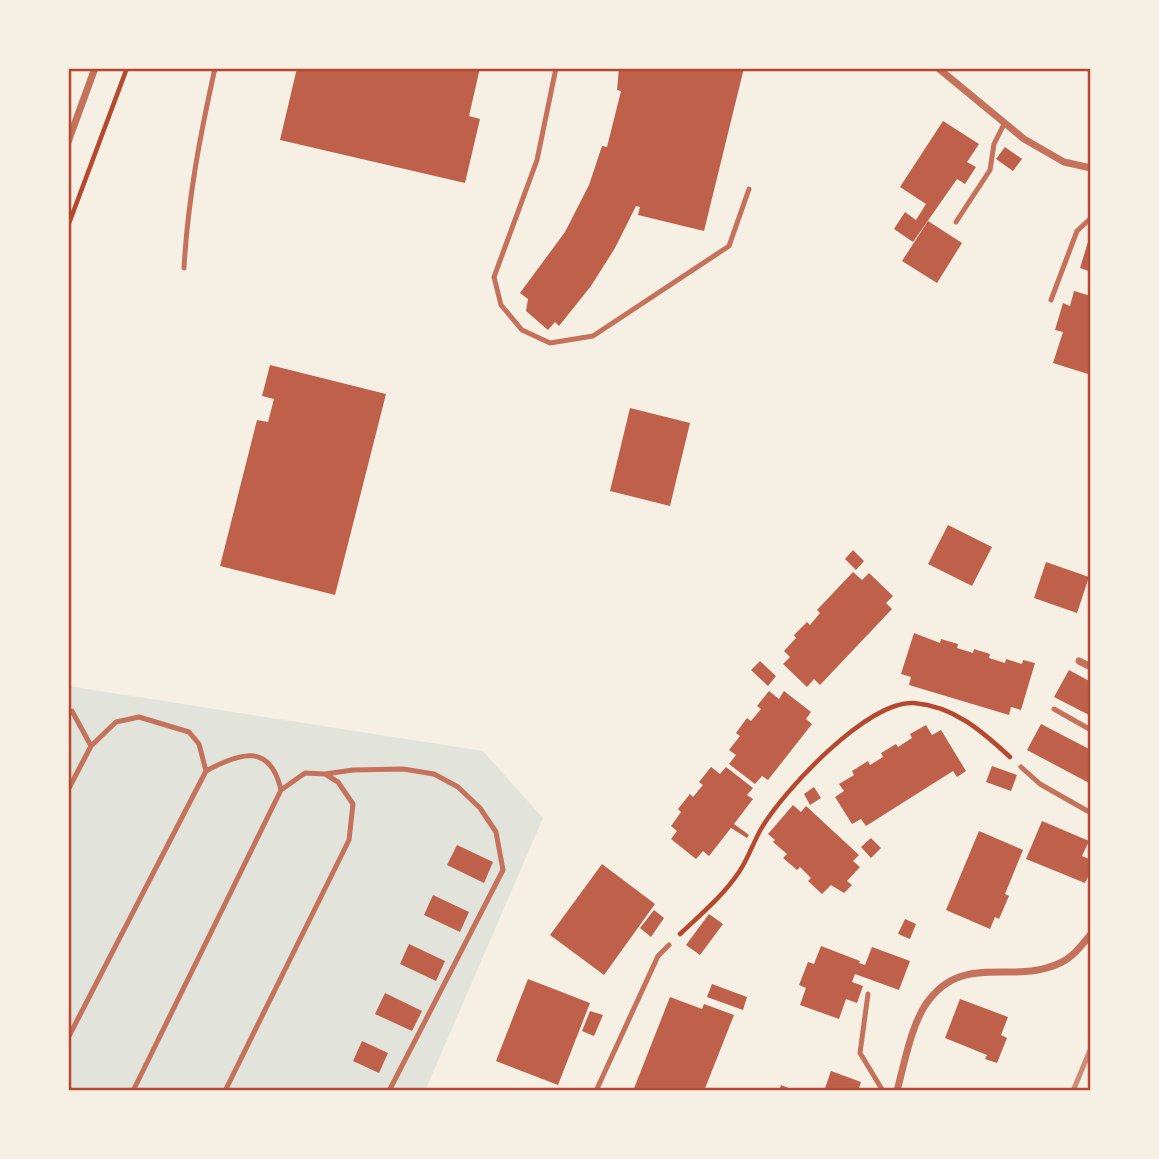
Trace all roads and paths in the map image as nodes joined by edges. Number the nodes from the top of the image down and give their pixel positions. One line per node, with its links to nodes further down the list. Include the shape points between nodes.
1 (95, 68): 7 (street)
2 (127, 68): 12 (path)
3 (215, 68): 13 (lane, via 196,153)
4 (556, 68): 9 (lane, via 537,160 494,277 501,304 522,330 550,343 593,336 729,246)
5 (938, 68): 6 (street)
6 (1004, 124): 8 (street, via 1064,162); 11 (lane, via 994,144 990,170)
7 (68, 142)
8 (1091, 168)
9 (748, 189)
10 (1091, 218): 14 (lane, via 1077,231)
11 (956, 222)
12 (68, 226)
13 (184, 268)
14 (1051, 300)
15 (1079, 661): 16 (street)
16 (1091, 667)
17 (1054, 709): 19 (lane)
18 (68, 712): 20 (lane, via 72,711)
19 (1091, 730)
20 (90, 746): 22 (lane, via 116,722 139,718 189,732 199,744); 24 (lane)
21 (1021, 767): 26 (lane); 28 (path, via 978,727 954,714 915,703 890,708 817,761 778,805 726,890)
22 (206, 771): 25 (lane, via 233,757 252,755 267,761); 30 (lane)
23 (325, 774): 25 (lane, via 305,774); 32 (lane, via 338,782 353,804 349,840); 33 (lane, via 403,769 434,774 458,787 496,832 503,870)
24 (68, 790)
25 (281, 790): 31 (lane)
26 (1091, 813)
27 (1091, 934): 36 (street, via 1059,964 1004,973 966,973 938,989 916,1027)
28 (670, 944): 34 (lane, via 658,956)
29 (868, 994): 35 (lane, via 860,1053)
30 (68, 1038)
31 (133, 1091)
32 (225, 1091)
33 (389, 1091)
34 (596, 1091)
35 (883, 1091)
36 (897, 1091)

